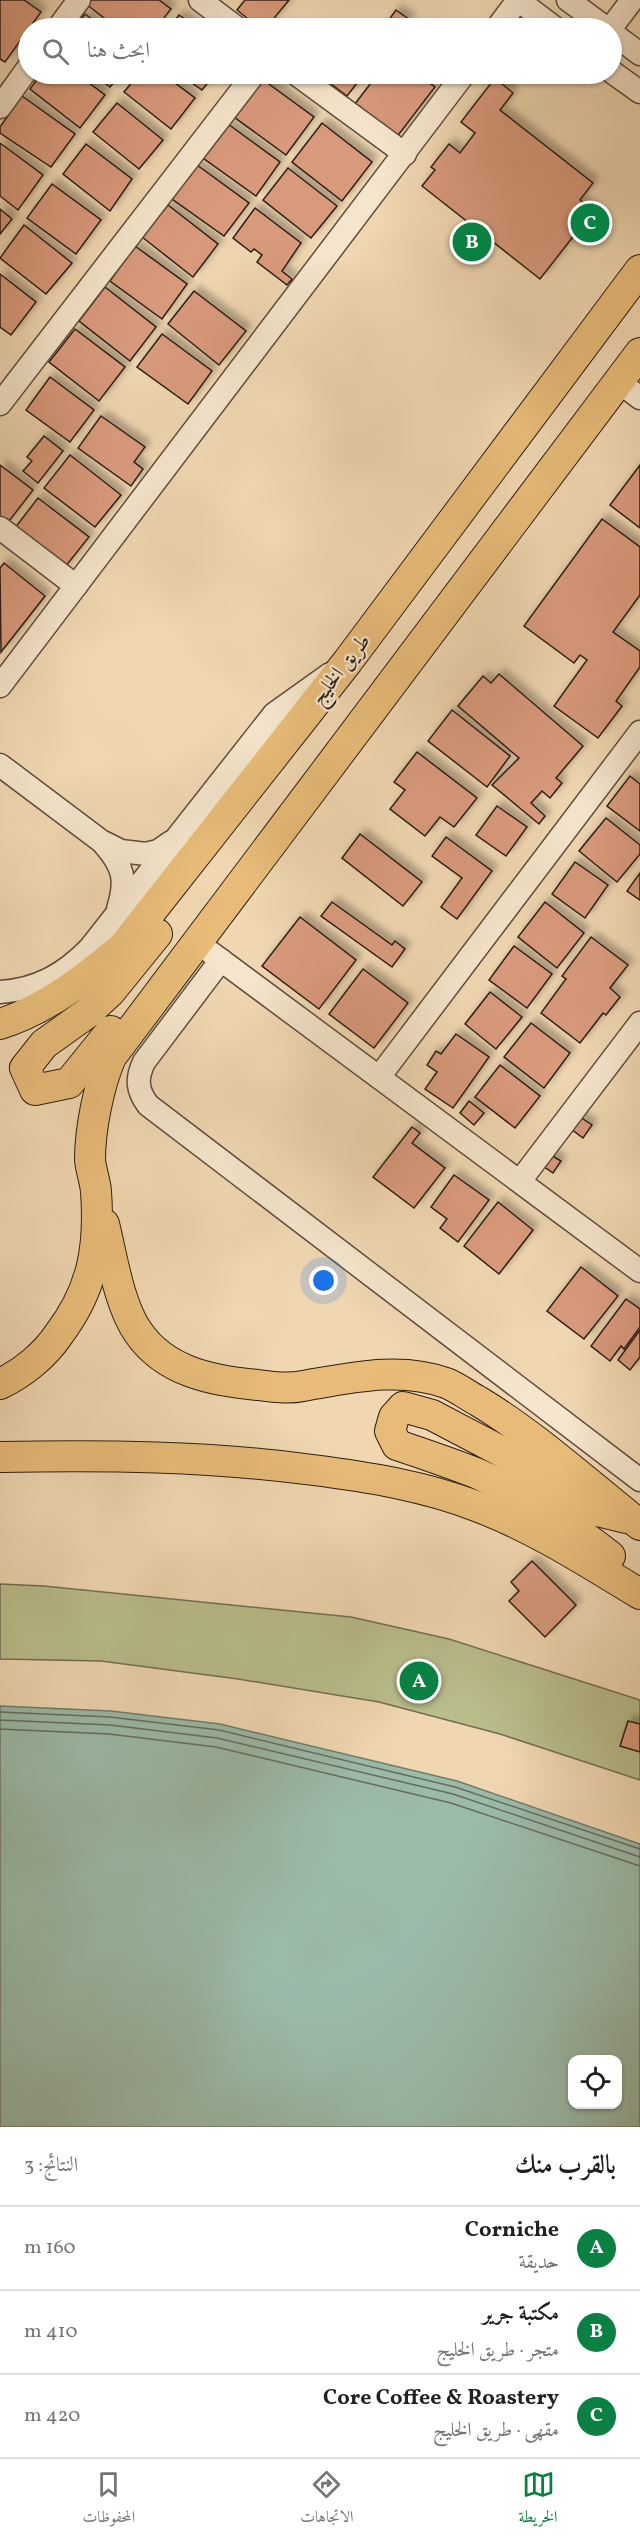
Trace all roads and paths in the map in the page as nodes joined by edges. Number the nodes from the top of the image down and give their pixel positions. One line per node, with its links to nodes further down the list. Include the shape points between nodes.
1 (79, 0): 6 (street)
2 (200, 0): 7 (street)
3 (518, 0): 8 (street); 9 (street)
4 (568, 0): 10 (street)
5 (632, 0): 11 (street)
6 (66, 18)
7 (224, 18)
8 (504, 18)
9 (542, 18)
10 (592, 18)
11 (620, 18)
12 (622, 40): 13 (street)
13 (640, 56): 14 (street)
14 (622, 69)
15 (622, 78): 20 (street)
16 (7, 82): 21 (street)
17 (246, 84): 26 (street)
18 (310, 84): 22 (street)
19 (457, 84): 22 (street)
20 (640, 93)
21 (0, 107)
22 (405, 154): 28 (street)
23 (640, 270): 29 (main road, طريق الخليج)
24 (640, 353): 25 (main road)
25 (629, 390): 37 (main road)
26 (0, 404)
27 (0, 528): 28 (street)
28 (76, 586): 30 (street)
29 (348, 661): 33 (main road, طريق الخليج); 34 (street, via 274,714)
30 (0, 686)
31 (640, 732): 44 (street)
32 (0, 765): 35 (street)
33 (222, 820): 37 (main road, via 194,885 132,967 87,1014 44,1044 25,1068 35,1089 69,1083 146,987); 39 (main road, طريق الخليج, via 123,947)
34 (183, 831): 35 (street, via 158,851 146,854 121,851); 36 (street)
35 (101, 841): 36 (street, via 123,871)
36 (116, 915): 40 (street, via 76,963 59,975 21,990)
37 (196, 942): 38 (street); 46 (main road, via 111,1057 103,1075 90,1160)
38 (221, 960): 44 (street); 50 (street, via 144,1062 138,1085 147,1105)
39 (86, 978): 41 (street, via 51,992); 43 (main road, طريق الخليج, via 18,1018)
40 (0, 992)
41 (0, 1004)
42 (640, 1023): 45 (street)
43 (0, 1024)
44 (379, 1077): 45 (street)
45 (520, 1181): 47 (street)
46 (96, 1190): 48 (main road, via 93,1268 84,1295 51,1346); 51 (main road, via 119,1285 137,1332 176,1365 219,1382 291,1388 404,1374 447,1383 502,1416)
47 (640, 1271)
48 (0, 1384)
49 (0, 1457): 53 (main road, via 102,1455 228,1461 369,1478 440,1494 511,1520)
50 (640, 1480)
51 (637, 1523): 52 (main road, via 585,1508 512,1457 432,1415 403,1407 394,1417 390,1431 397,1445 476,1473 508,1489 570,1527)
52 (640, 1581)
53 (640, 1594)

